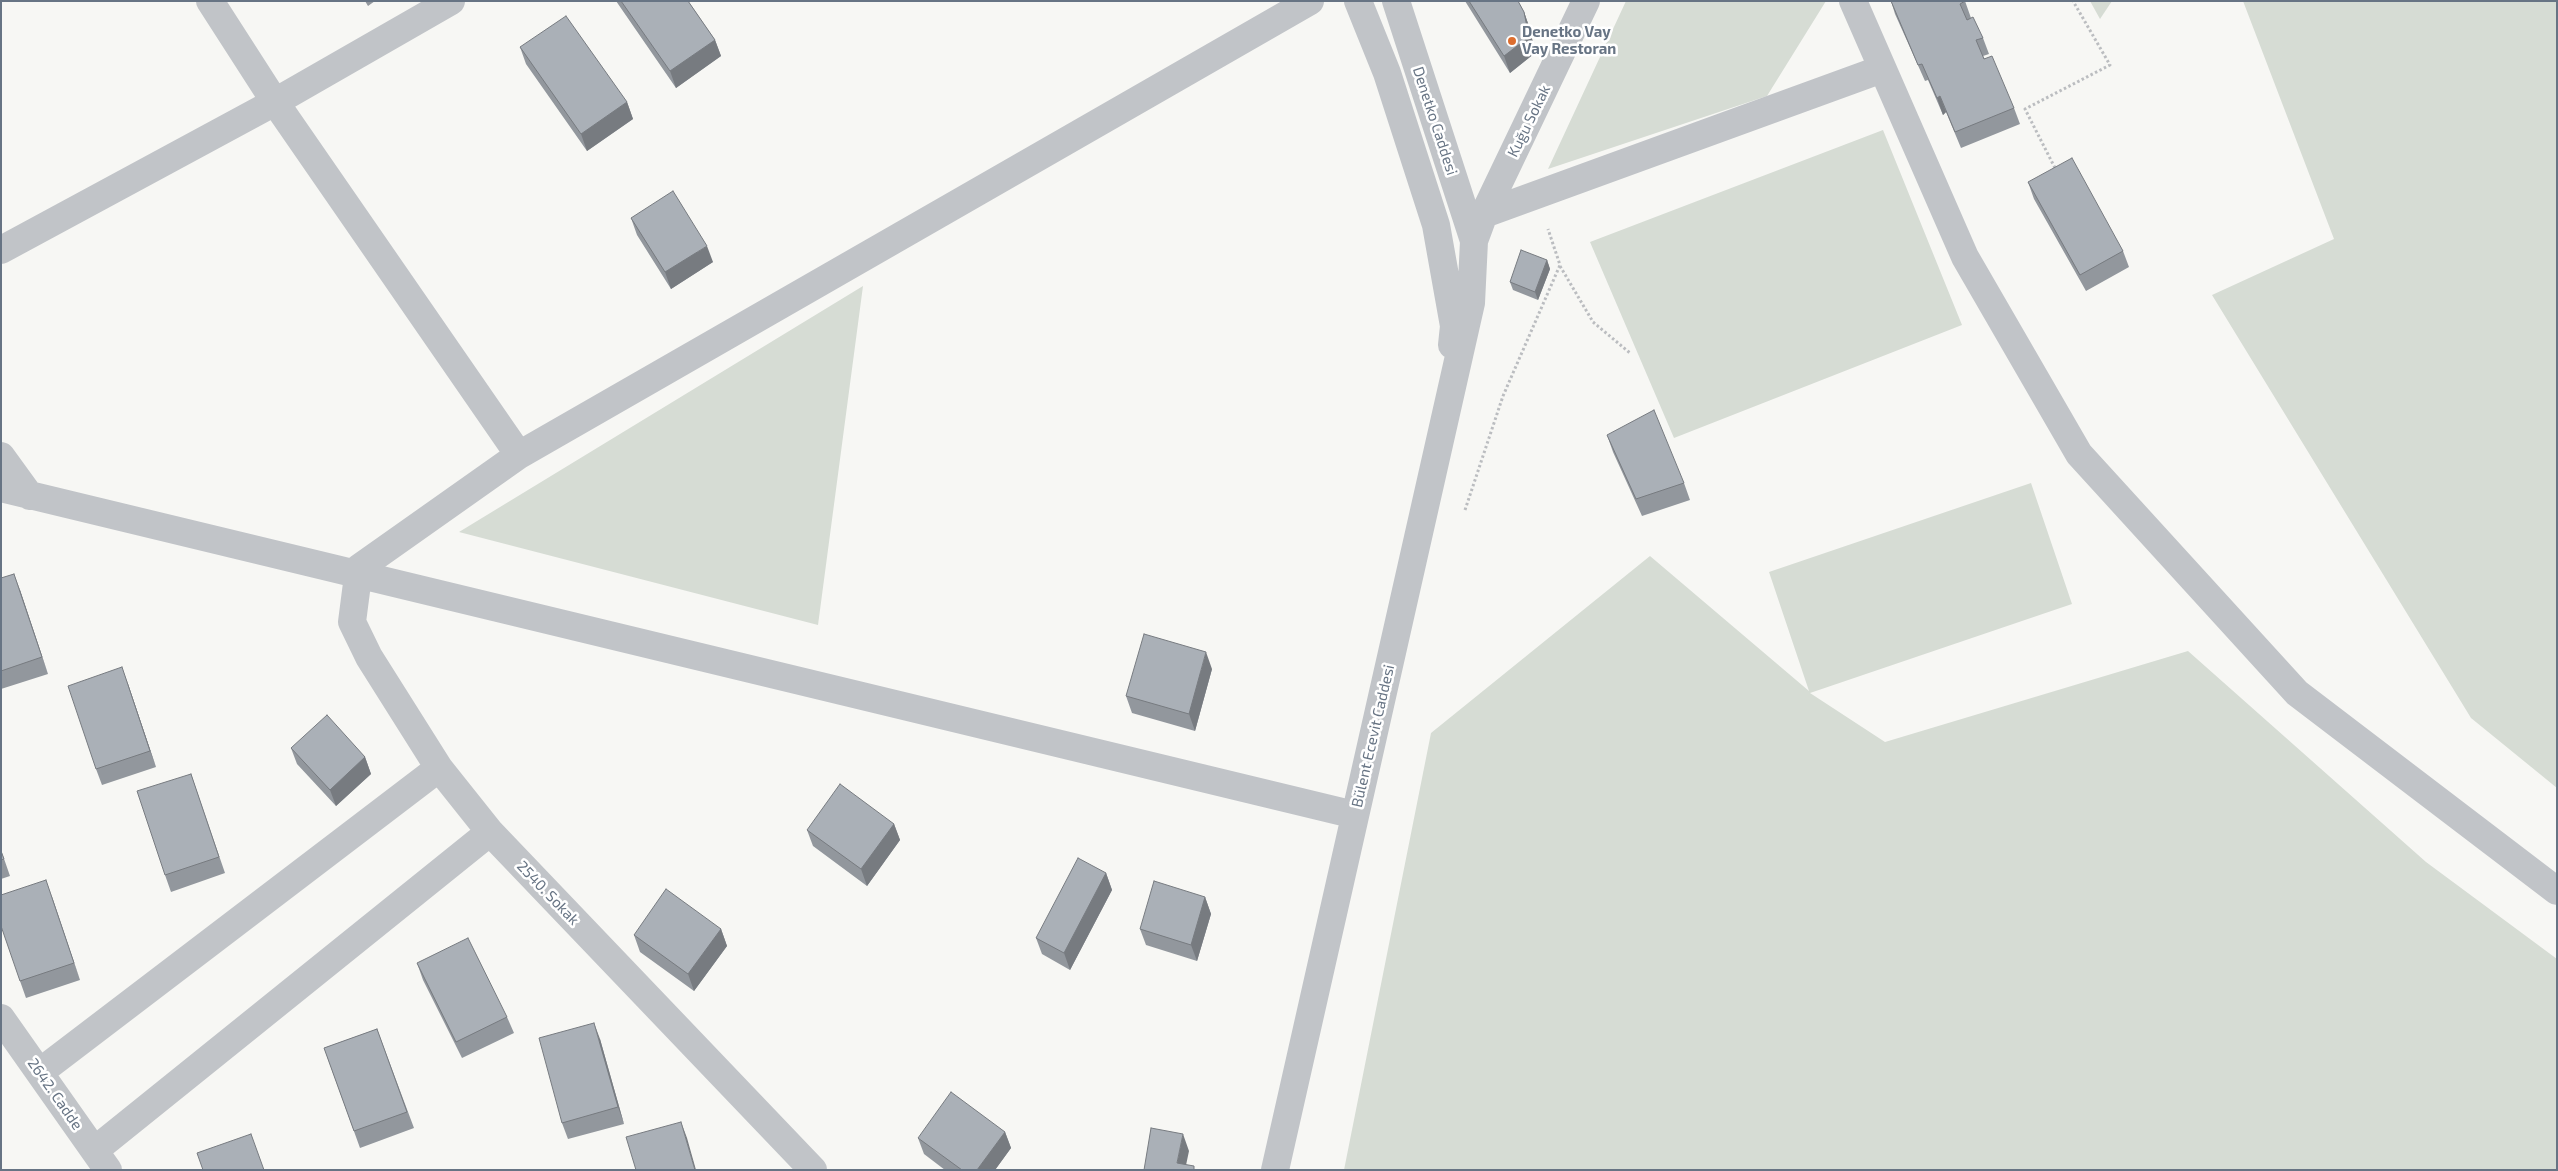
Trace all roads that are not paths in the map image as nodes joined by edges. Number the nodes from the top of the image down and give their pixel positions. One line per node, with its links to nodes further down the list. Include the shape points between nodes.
1 (210, 1): 9 (street)
2 (451, 1): 9 (street)
3 (1310, 1): 14 (street)
4 (1358, 1): 13 (street, via 1387,74 1436,225 1454,326)
5 (1396, 1): 11 (street, Denetko Caddesi)
6 (1586, 1): 10 (street, Kuğu Sokak)
7 (1853, 1): 8 (street)
8 (1882, 68): 10 (street); 22 (street, via 1965,257 2079,454 2296,693)
9 (275, 102): 12 (street); 14 (street)
10 (1484, 214): 11 (street, Kuğu Sokak)
11 (1474, 241): 13 (street, Bülent Ecevit Caddesi, via 1471,303)
12 (1, 250)
13 (1440, 438): 20 (street, Bülent Ecevit Caddesi)
14 (519, 455): 18 (street, via 359,568)
15 (1, 456): 17 (street)
16 (1, 488): 17 (street)
17 (30, 496): 18 (street)
18 (356, 575): 19 (street, 2540. Sokak, via 352,622 369,657); 20 (street)
19 (439, 768): 21 (street, 2540. Sokak); 24 (street)
20 (1355, 815): 27 (street, Bülent Ecevit Caddesi)
21 (490, 832): 25 (street); 26 (street, 2540. Sokak)
22 (2557, 892)
23 (1, 1018): 24 (street, 2642. Cadde)
24 (40, 1072): 25 (street, 2642. Cadde)
25 (102, 1160)
26 (813, 1170)
27 (1275, 1170)

